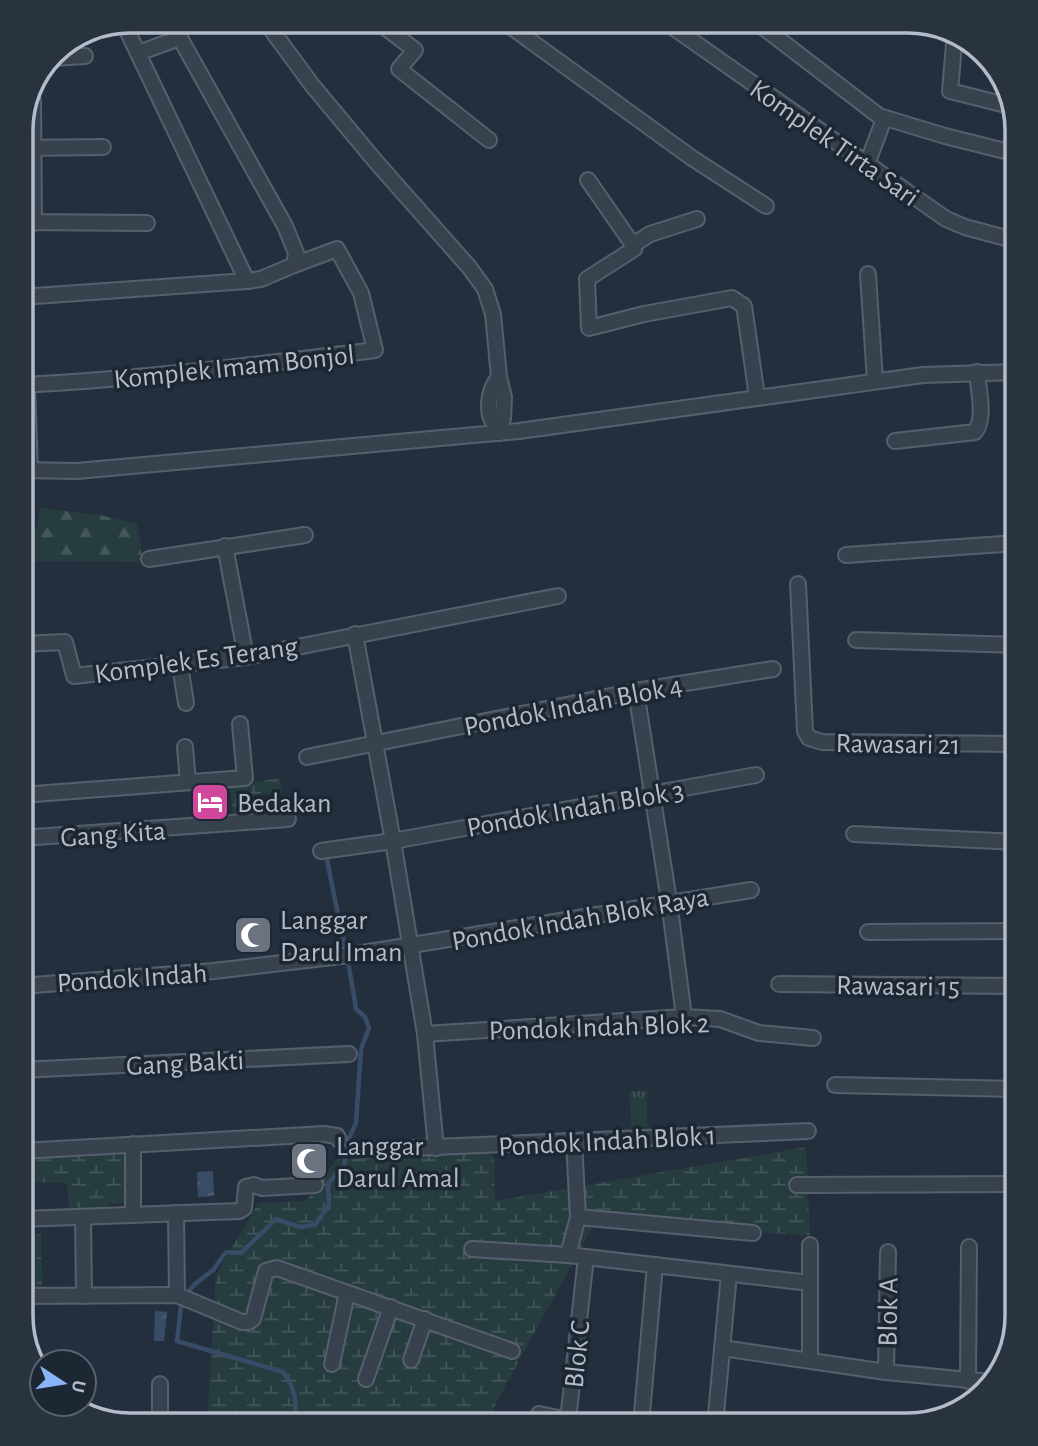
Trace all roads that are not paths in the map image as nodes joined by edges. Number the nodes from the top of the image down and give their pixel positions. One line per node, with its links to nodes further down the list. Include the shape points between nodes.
1 (128, 33): 8 (street)
2 (274, 33): 34 (street, via 352,133 479,278 491,301 504,409)
3 (393, 33): 13 (street, via 415,50 399,69)
4 (520, 33): 19 (street)
5 (681, 33): 17 (street, Komplek Tirta Sari)
6 (771, 33): 12 (street)
7 (954, 45): 11 (street, via 950,91)
8 (138, 53): 25 (street, via 180,38 285,226 296,253); 27 (street)
9 (85, 56): 10 (street)
10 (68, 57)
11 (1001, 104)
12 (884, 119): 16 (street); 17 (street)
13 (489, 140)
14 (33, 148): 15 (street)
15 (103, 148)
16 (1005, 151)
17 (867, 164): 23 (street, Komplek Tirta Sari, via 954,223)
18 (588, 180): 24 (street)
19 (765, 206)
20 (697, 219): 24 (street, via 650,234)
21 (33, 223): 22 (street)
22 (147, 223)
23 (1005, 238)
24 (633, 246): 33 (street, via 587,279 589,328 644,314 738,300 744,306)
25 (294, 265): 27 (street); 32 (street, Komplek Imam Bonjol, via 337,248 361,293 375,350 110,381)
26 (868, 274): 31 (street)
27 (247, 281): 28 (street)
28 (33, 296)
29 (976, 372): 30 (street); 31 (street); 35 (street, via 980,417 975,432)
30 (1005, 372)
31 (875, 381): 33 (street)
32 (33, 385)
33 (757, 397): 34 (street)
34 (498, 430): 36 (street, via 103,469)
35 (895, 441)
36 (33, 471)
37 (305, 535): 39 (street)
38 (1005, 544): 40 (street)
39 (225, 546): 41 (street); 48 (street)
40 (846, 555)
41 (149, 559)
42 (798, 584): 55 (street, Rawasari 21, via 809,738 817,742)
43 (558, 596): 44 (street, Komplek Es Terang)
44 (355, 634): 48 (street, Komplek Es Terang); 54 (street)
45 (856, 640): 47 (street)
46 (33, 643): 49 (street, Komplek Es Terang, via 65,642 74,676)
47 (1005, 645)
48 (246, 657): 49 (street, Komplek Es Terang)
49 (180, 665): 52 (street)
50 (773, 669): 51 (street, Pondok Indah Blok 4)
51 (636, 691): 54 (street, Pondok Indah Blok 4); 61 (street)
52 (186, 703)
53 (240, 724): 59 (street, via 245,778)
54 (374, 744): 57 (street, Pondok Indah Blok 4); 65 (street)
55 (1005, 744)
56 (185, 747): 59 (street)
57 (307, 757)
58 (757, 775): 61 (street, Pondok Indah Blok 3)
59 (188, 782): 60 (street)
60 (33, 794)
61 (652, 794): 65 (street, Pondok Indah Blok 3); 69 (street)
62 (288, 819): 64 (street, Gang Kita)
63 (854, 834): 66 (street)
64 (33, 837)
65 (393, 841): 67 (street, Pondok Indah Blok 3); 72 (street)
66 (1005, 841)
67 (321, 851)
68 (751, 890): 69 (street, Pondok Indah Blok Raya)
69 (669, 901): 72 (street, Pondok Indah Blok Raya); 76 (street)
70 (1005, 931): 71 (street)
71 (868, 932)
72 (410, 947): 74 (street, Pondok Indah, via 214,971); 77 (street)
73 (779, 984): 75 (street, Rawasari 15)
74 (33, 985)
75 (1005, 986)
76 (684, 1017): 77 (street, Pondok Indah Blok 2); 78 (street, Pondok Indah Blok 2, via 720,1019 759,1033)
77 (425, 1034): 87 (street)
78 (813, 1038)
79 (349, 1054): 80 (street, Gang Bakti)
80 (33, 1069)
81 (835, 1085): 82 (street)
82 (1005, 1089)
83 (808, 1131): 85 (street, Pondok Indah Blok 1)
84 (339, 1140): 86 (street, via 324,1134)
85 (574, 1141): 87 (street, Pondok Indah Blok 1); 96 (street)
86 (133, 1144): 88 (street); 94 (street)
87 (436, 1147): 89 (street, Pondok Indah Blok 1)
88 (33, 1150)
89 (364, 1150)
90 (1005, 1184): 92 (street)
91 (315, 1185): 93 (street, via 254,1185 247,1187 244,1208 239,1211)
92 (797, 1185)
93 (176, 1213): 94 (street); 111 (street)
94 (133, 1215): 95 (street)
95 (83, 1217): 97 (street); 110 (street)
96 (578, 1217): 98 (street); 103 (street)
97 (33, 1219)
98 (753, 1233)
99 (810, 1245): 107 (street)
100 (969, 1247): 121 (street)
101 (472, 1249): 103 (street)
102 (888, 1252): 119 (street, Blok A)
103 (568, 1255): 104 (street)
104 (586, 1257): 105 (street); 125 (street, Blok C)
105 (655, 1265): 106 (street); 126 (street)
106 (729, 1274): 107 (street); 114 (street)
107 (810, 1283): 117 (street)
108 (347, 1293): 111 (street, via 271,1268 248,1322); 112 (street); 118 (street)
109 (33, 1296): 110 (street)
110 (83, 1296): 111 (street)
111 (183, 1298)
112 (391, 1307): 113 (street); 120 (street)
113 (425, 1319): 115 (street); 116 (street)
114 (722, 1348): 117 (street); 127 (street)
115 (512, 1351)
116 (411, 1360)
117 (810, 1361): 119 (street)
118 (332, 1364)
119 (886, 1372): 121 (street)
120 (366, 1379)
121 (968, 1381): 122 (street)
122 (979, 1381)
123 (160, 1384): 124 (street)
124 (160, 1413)
125 (569, 1413)
126 (642, 1413)
127 (716, 1413)

